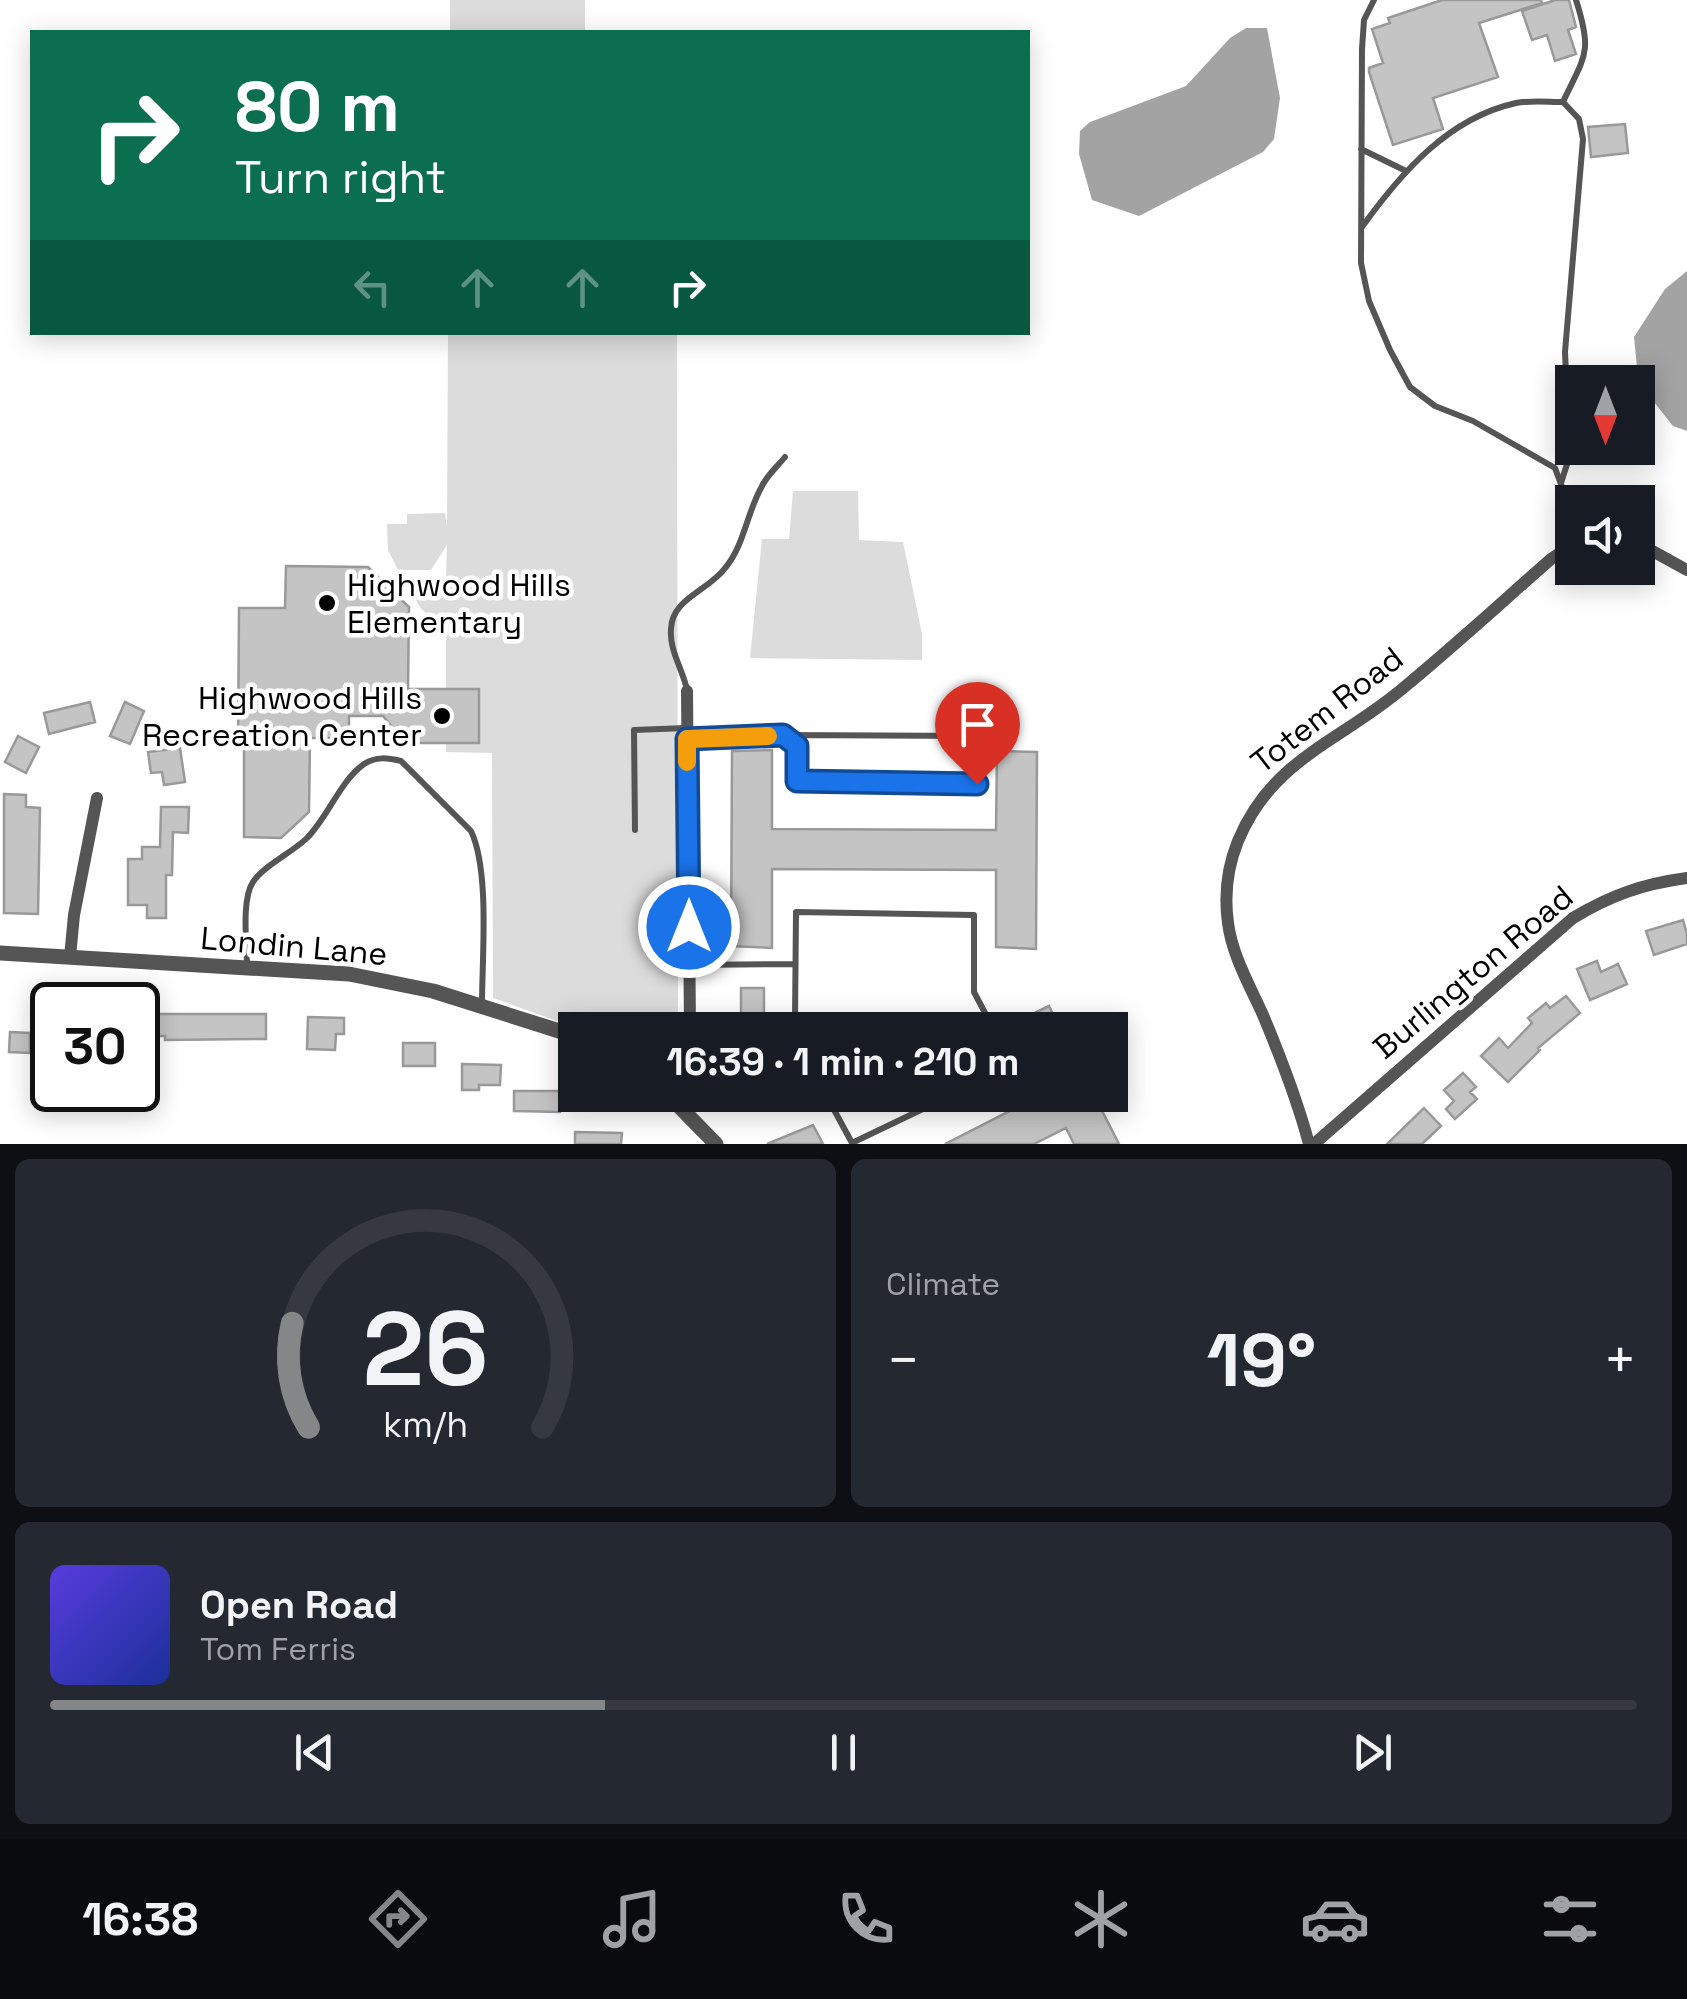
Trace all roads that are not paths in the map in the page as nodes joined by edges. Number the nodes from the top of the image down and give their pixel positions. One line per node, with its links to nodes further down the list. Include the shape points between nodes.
1 (1374, 0): 4 (lane, via 1364,20)
2 (1576, 0): 3 (lane, via 1587,42)
3 (1563, 102): 5 (lane, via 1518,103 1471,120); 8 (lane, via 1579,119 1583,139 1566,352 1568,461)
4 (1361, 150): 5 (lane); 6 (lane)
5 (1406, 171): 6 (lane)
6 (1362, 227): 8 (lane, via 1369,301 1410,388 1555,468)
7 (786, 457): 12 (lane, via 762,484 730,564 676,611 670,629)
8 (1561, 483)
9 (1655, 552): 11 (street)
10 (1555, 556): 32 (street, Totem Road, via 1390,699 1277,779 1233,852 1228,927)
11 (1687, 570)
12 (687, 691): 13 (street)
13 (687, 734): 14 (lane); 16 (lane, via 634,730); 21 (street)
14 (783, 735): 14 (lane, via 797,746 797,781 977,784 978,736)
15 (97, 798): 19 (street)
16 (635, 830)
17 (1687, 878): 32 (street, Burlington Road, via 1636,888 1573,918)
18 (0, 953): 19 (street, Londin Lane)
19 (70, 957): 22 (street, Londin Lane)
20 (795, 964): 21 (lane); 25 (lane); 26 (lane, via 796,912 974,915 974,992)
21 (689, 965): 24 (street)
22 (247, 968): 23 (street, Londin Lane, via 349,974); 23 (lane, via 253,880 305,840 352,775 385,757 401,761 478,845)
23 (482, 1006): 27 (street, Londin Lane)
24 (690, 1012)
25 (795, 1012)
26 (985, 1012)
27 (558, 1031)
28 (685, 1112): 31 (street)
29 (835, 1112): 30 (lane, via 852,1143)
30 (917, 1112)
31 (716, 1144)
32 (1311, 1144)

